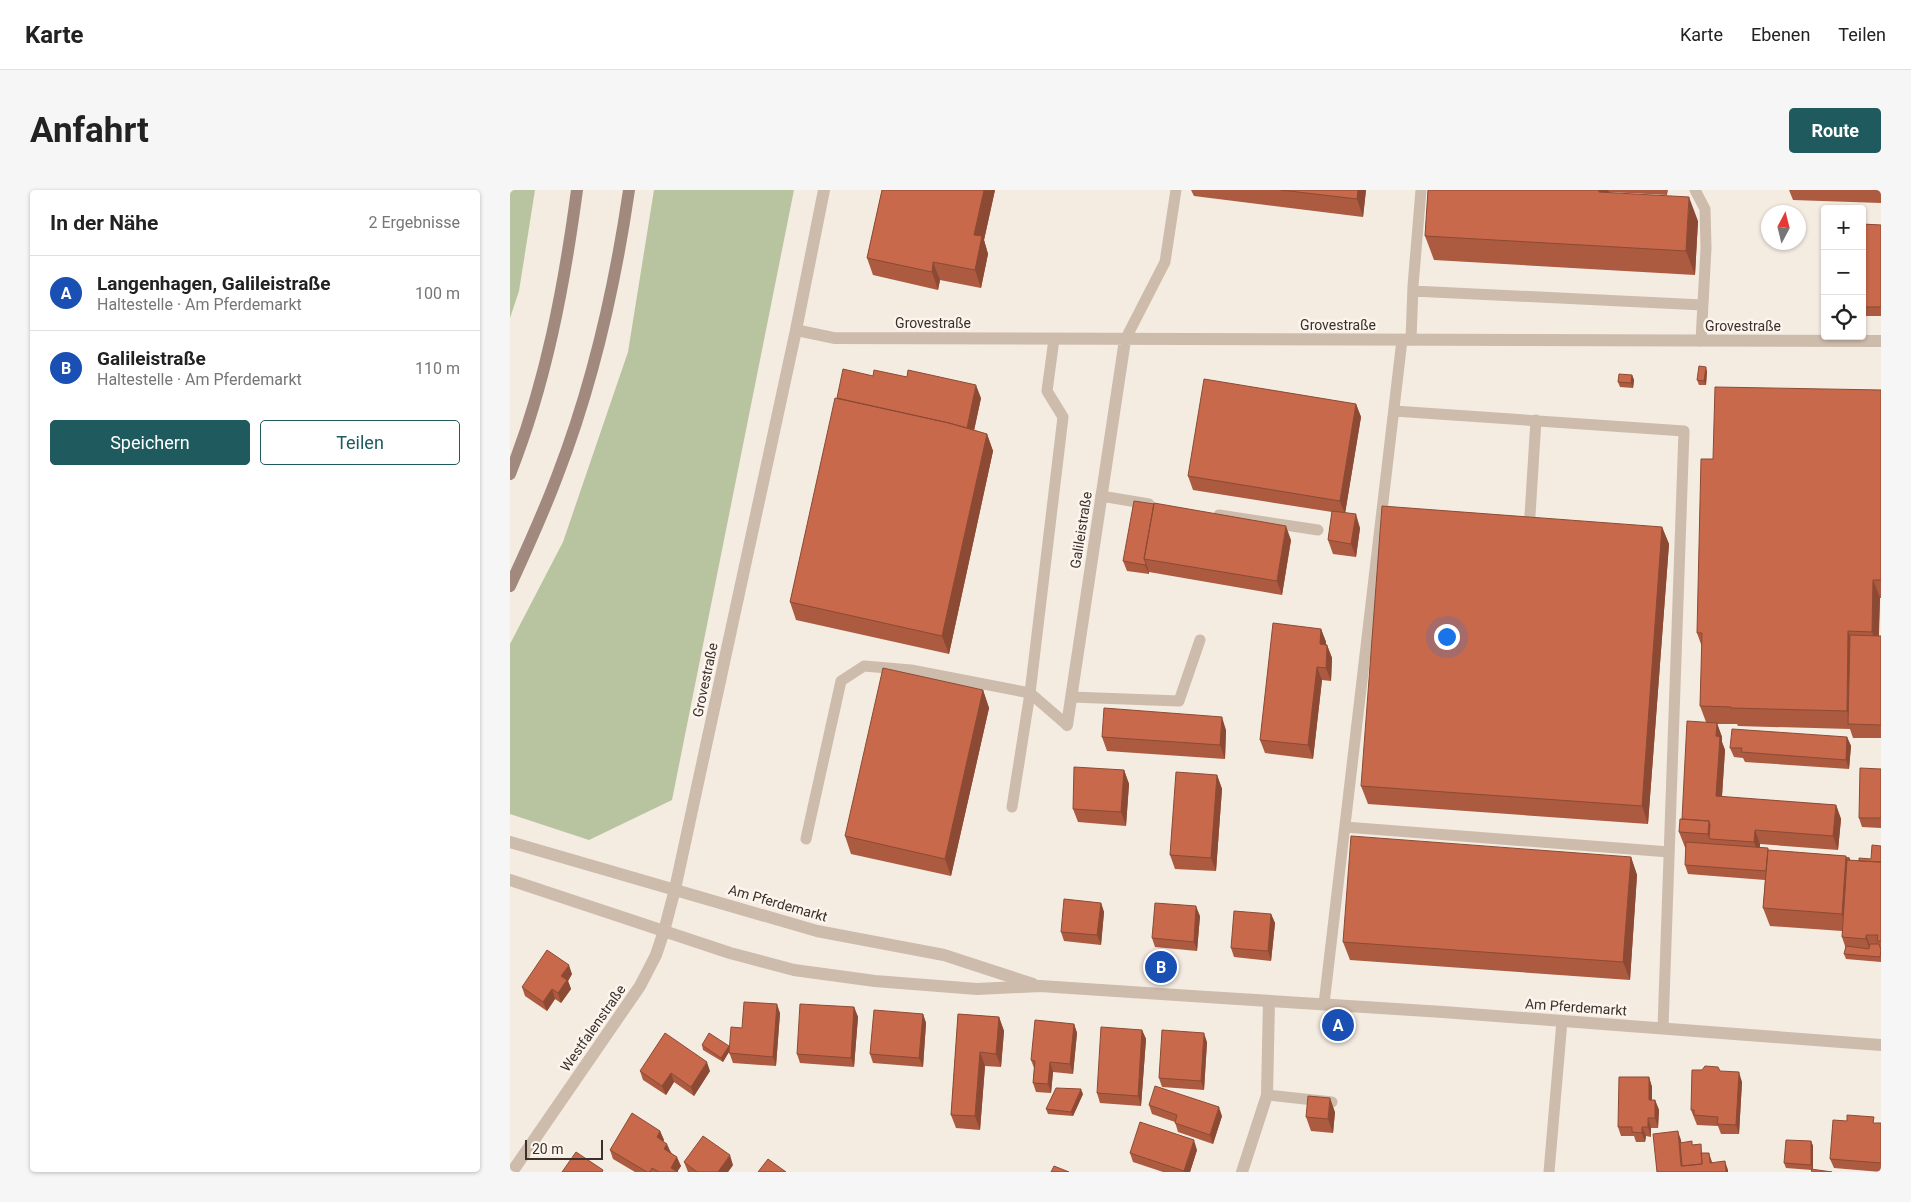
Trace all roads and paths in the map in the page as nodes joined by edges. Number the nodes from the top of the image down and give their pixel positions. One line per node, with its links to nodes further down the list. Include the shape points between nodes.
1 (577, 190): 17 (main road, via 554,329 538,392)
2 (629, 190): 23 (main road, via 601,338 582,403 559,472)
3 (824, 190): 9 (street, Grovestraße)
4 (1176, 190): 11 (lane, via 1165,262)
5 (1422, 190): 7 (lane)
6 (1695, 190): 8 (lane, via 1706,209)
7 (1413, 291): 8 (lane); 12 (lane)
8 (1703, 305): 13 (lane)
9 (796, 330): 10 (street, Grovestraße, via 834,338); 34 (street, Grovestraße)
10 (1054, 339): 11 (street, Grovestraße); 25 (lane, via 1047,391 1063,417)
11 (1125, 340): 12 (street, Grovestraße); 18 (street, Galileistraße)
12 (1407, 340): 13 (street, Grovestraße); 15 (lane)
13 (1701, 341): 14 (street, Grovestraße)
14 (1881, 342)
15 (1394, 411): 16 (lane); 29 (lane)
16 (1536, 420): 22 (lane); 32 (lane, via 1684,431)
17 (510, 474)
18 (1101, 496): 19 (lane); 26 (street, Galileistraße)
19 (1160, 506)
20 (1210, 513): 21 (lane)
21 (1318, 530)
22 (1529, 531)
23 (510, 586)
24 (1200, 640): 26 (lane, via 1179,701)
25 (1030, 693): 27 (lane); 28 (lane); 30 (lane, via 911,670 864,666 841,681)
26 (1071, 697): 27 (street, Galileistraße)
27 (1067, 725)
28 (1012, 807)
29 (1345, 827): 32 (lane); 38 (lane)
30 (806, 839)
31 (510, 842): 34 (street, Am Pferdemarkt)
32 (1669, 852): 40 (lane)
33 (510, 880): 35 (street, Am Pferdemarkt)
34 (675, 889): 35 (street, Westfalenstraße); 36 (street, Am Pferdemarkt, via 817,930 944,955)
35 (664, 931): 36 (street, Am Pferdemarkt, via 794,970 875,981 977,989); 44 (street, Westfalenstraße, via 640,986)
36 (1040, 986): 37 (street, Am Pferdemarkt)
37 (1268, 1001): 38 (street, Am Pferdemarkt); 42 (street)
38 (1324, 1004): 39 (street, Am Pferdemarkt)
39 (1562, 1021): 40 (street, Am Pferdemarkt); 46 (lane)
40 (1663, 1028): 41 (street, Am Pferdemarkt)
41 (1881, 1045)
42 (1267, 1095): 43 (lane); 45 (street)
43 (1332, 1102)
44 (512, 1172)
45 (1242, 1172)
46 (1549, 1172)

